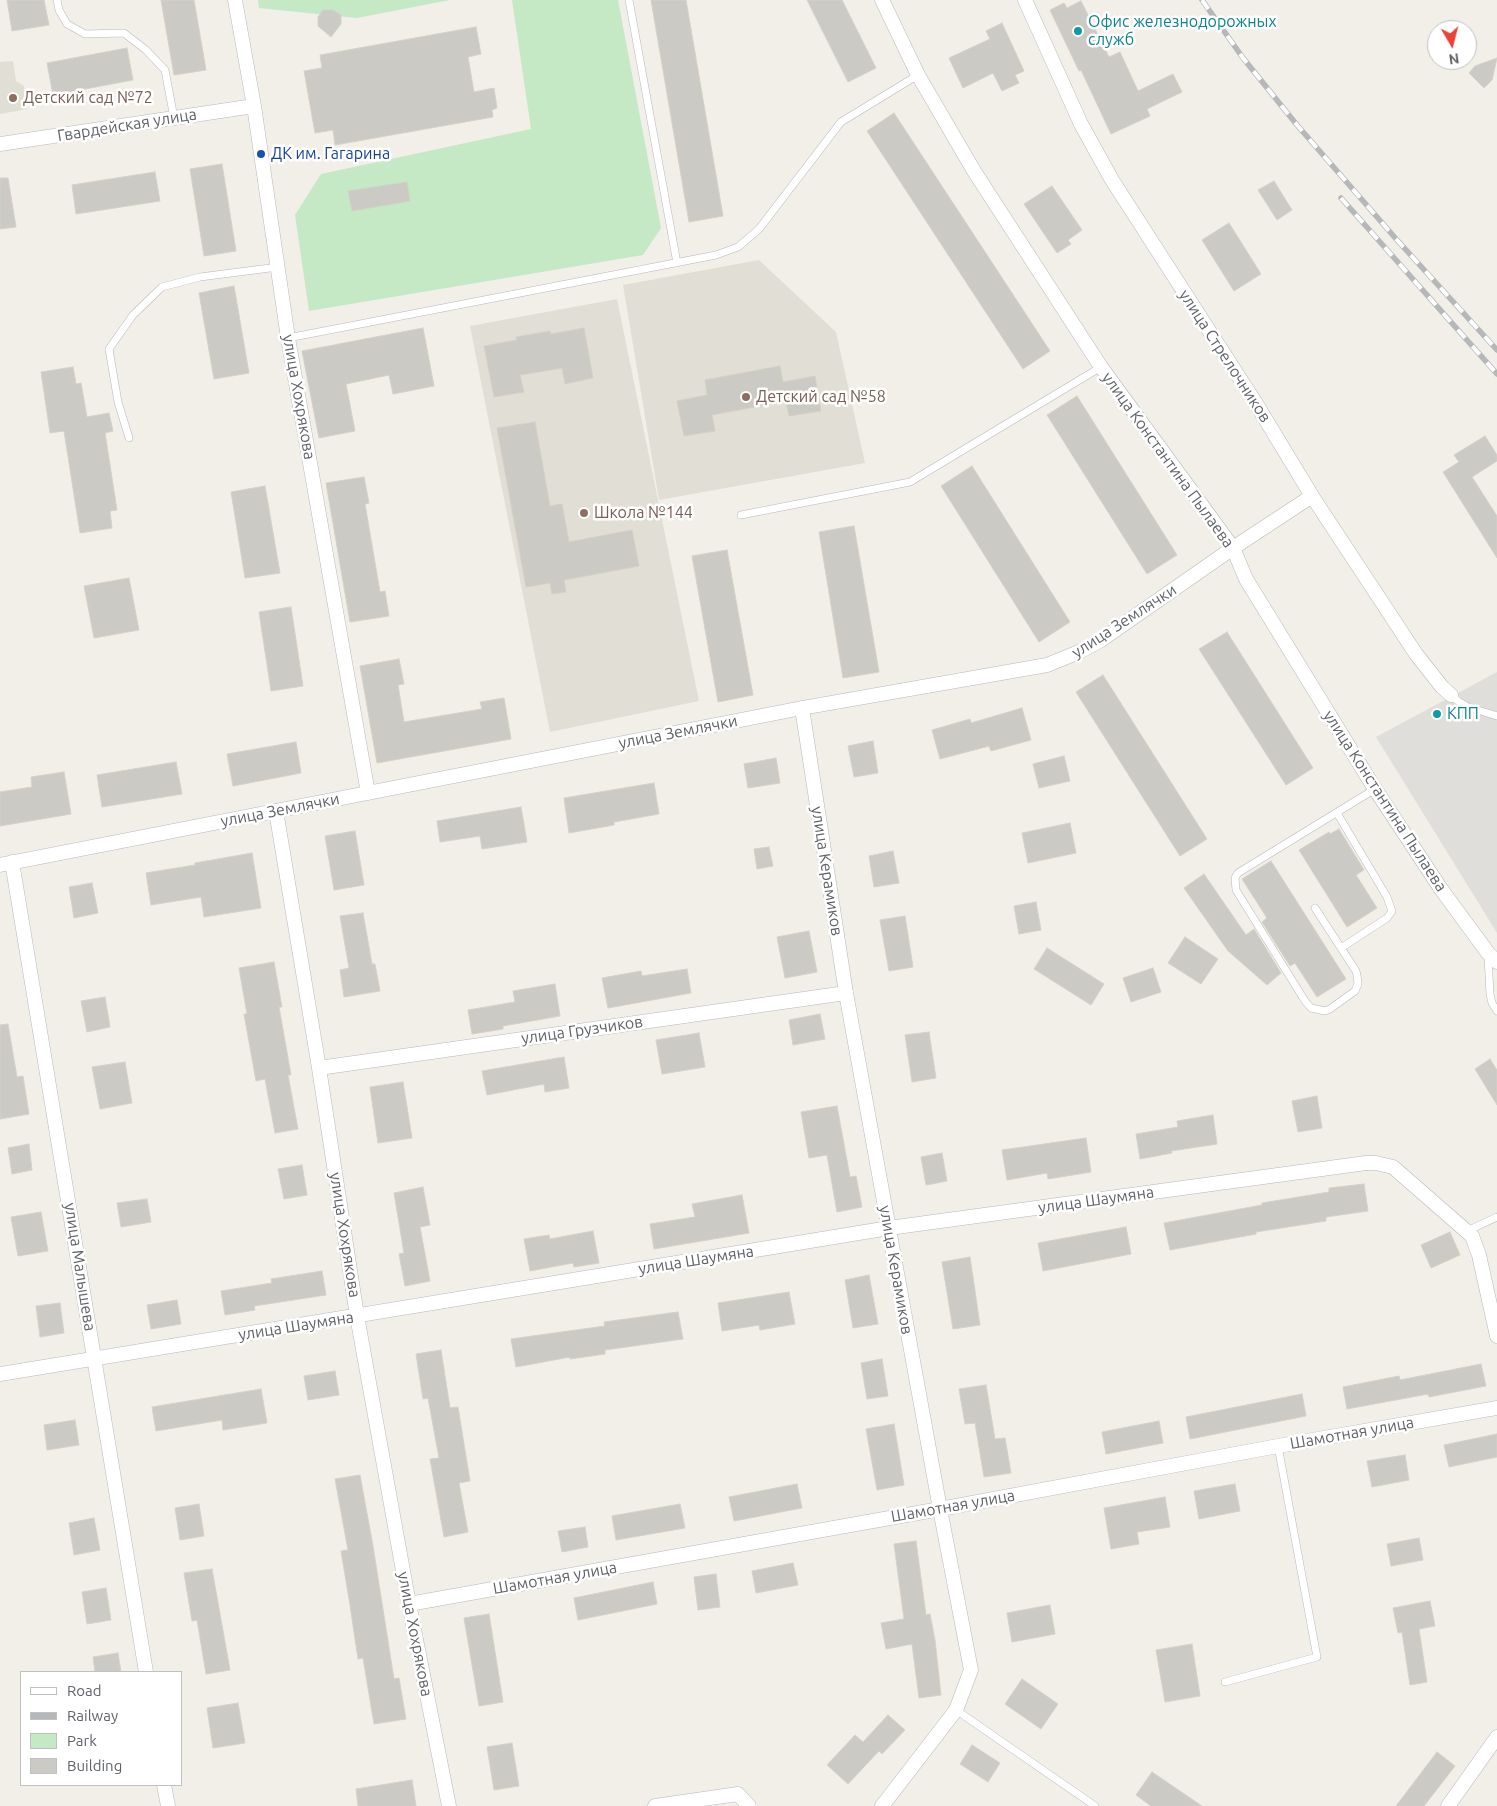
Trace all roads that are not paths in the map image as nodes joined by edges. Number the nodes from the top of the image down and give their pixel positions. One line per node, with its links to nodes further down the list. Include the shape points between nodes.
1 (57, 0): 8 (lane, via 67,24 85,34 124,33 146,50 165,70)
2 (235, 0): 7 (street, улица Хохрякова)
3 (629, 0): 10 (lane)
4 (882, 0): 6 (street, улица Константина Пылаева)
5 (1025, 0): 15 (street, улица Стрелочников, via 1101,162)
6 (918, 75): 10 (lane, via 841,122 759,229 738,248); 13 (street, улица Константина Пылаева, via 974,171)
7 (254, 106): 8 (street, Гвардейская улица); 11 (street, улица Хохрякова)
8 (174, 118): 9 (street, Гвардейская улица)
9 (0, 144)
10 (677, 263): 12 (lane)
11 (278, 267): 12 (street, улица Хохрякова); 14 (lane, via 200,277 162,287 133,315 109,349 118,402)
12 (288, 338): 22 (street, улица Хохрякова)
13 (1101, 367): 16 (lane, via 910,482); 17 (street, улица Константина Пылаева)
14 (129, 438)
15 (1312, 496): 17 (street, улица Землячки); 18 (street, улица Стрелочников, via 1429,672)
16 (741, 515)
17 (1233, 548): 19 (street, улица Землячки, via 1101,640 1064,659 1047,665); 21 (street, улица Константина Пылаева, via 1246,580)
18 (1451, 695): 20 (lane, via 1468,707)
19 (802, 708): 22 (street, улица Землячки); 29 (street, улица Керамиков)
20 (1497, 716)
21 (1375, 789): 24 (lane); 28 (street, улица Константина Пылаева, via 1428,870)
22 (368, 793): 23 (street, улица Землячки)
23 (276, 811): 25 (street, улица Землячки); 31 (street, улица Хохрякова)
24 (1336, 813): 27 (lane, via 1387,897 1392,911 1387,918); 27 (lane, via 1238,873 1234,884 1311,1008 1330,1009 1357,988 1356,971)
25 (6, 864): 37 (street, улица Малышева)
26 (1315, 908): 27 (lane)
27 (1341, 948)
28 (1492, 958): 30 (lane, via 1490,994)
29 (846, 993): 31 (street, улица Грузчиков); 33 (street, улица Керамиков)
30 (1497, 1011)
31 (319, 1068): 35 (street, улица Хохрякова)
32 (1497, 1217): 34 (lane)
33 (889, 1228): 34 (street, улица Шаумяна, via 1376,1163 1393,1168); 35 (street, улица Шаумяна); 41 (street, улица Керамиков)
34 (1467, 1230): 36 (street, via 1476,1244)
35 (357, 1316): 37 (street, улица Шаумяна); 42 (street, улица Хохрякова)
36 (1497, 1336)
37 (95, 1360): 38 (street, улица Шаумяна); 43 (street, улица Малышева)
38 (0, 1374)
39 (1497, 1408): 40 (street, Шамотная улица)
40 (1278, 1446): 41 (street, Шамотная улица); 44 (lane, via 1317,1657)
41 (940, 1509): 42 (street, Шамотная улица); 45 (street, улица Керамиков, via 971,1670)
42 (409, 1604): 49 (street, улица Хохрякова)
43 (146, 1671)
44 (1225, 1682)
45 (956, 1710): 52 (street, улица Керамиков); 53 (lane)
46 (1497, 1737): 54 (street)
47 (164, 1786): 48 (street)
48 (168, 1806)
49 (449, 1806)
50 (655, 1806): 51 (street, via 738,1794)
51 (749, 1806)
52 (882, 1806)
53 (1096, 1806)
54 (1448, 1806)

